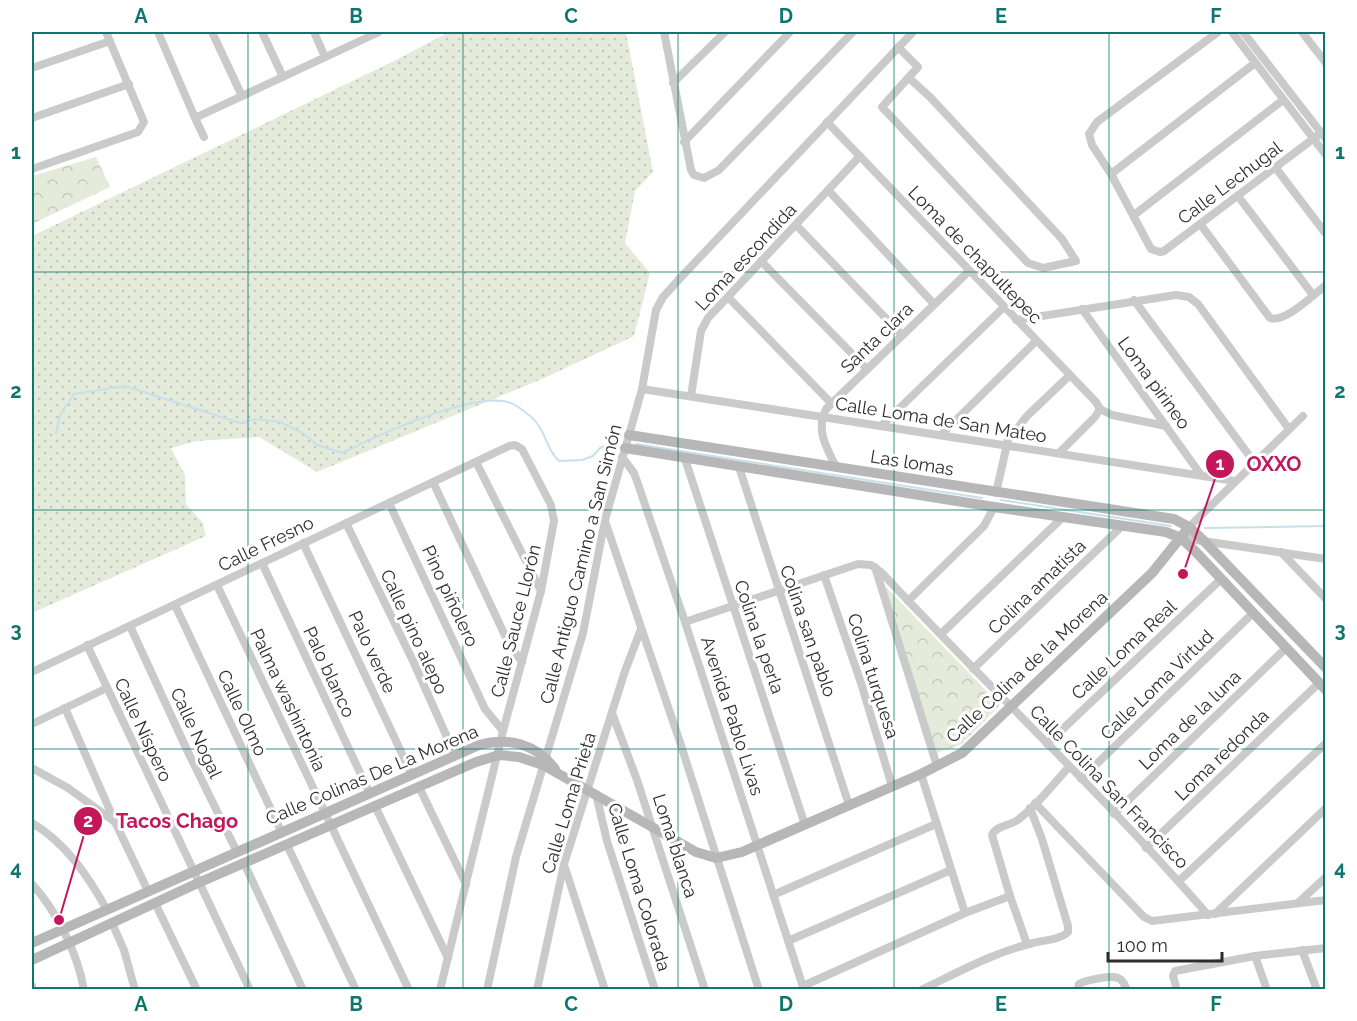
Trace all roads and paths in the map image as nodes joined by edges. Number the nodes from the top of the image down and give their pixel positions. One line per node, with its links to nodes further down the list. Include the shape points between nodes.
1 (106, 32): 17 (street)
2 (158, 32): 30 (street)
3 (212, 32): 27 (street)
4 (262, 32): 23 (street)
5 (314, 32): 19 (street)
6 (379, 32): 16 (street)
7 (664, 32): 25 (street)
8 (725, 32): 25 (street)
9 (790, 32): 35 (street)
10 (854, 32): 35 (street, via 719,170 708,177 694,175)
11 (913, 32): 18 (street, Calle Antiguo Camino a San Simón)
12 (1218, 32): 40 (street, via 1090,130 1092,145)
13 (1232, 32): 20 (street)
14 (1243, 32): 32 (street)
15 (1302, 32): 21 (street)
16 (367, 34): 19 (street)
17 (110, 41): 22 (street); 26 (street)
18 (897, 47): 24 (street, via 918,67); 31 (street, Calle Antiguo Camino a San Simón)
19 (325, 57): 23 (street)
20 (1255, 63): 28 (street); 40 (street)
21 (1326, 63)
22 (32, 68)
23 (283, 77): 27 (street)
24 (909, 78): 24 (street, via 882,107 1028,263 1043,268 1076,261 1062,239)
25 (673, 82): 35 (street)
26 (129, 84): 29 (street); 39 (street, via 144,122 138,132)
27 (242, 96): 30 (street)
28 (1283, 100): 34 (street); 43 (street)
29 (32, 118)
30 (195, 118): 33 (street)
31 (827, 122): 37 (street, Loma de chapultepec); 61 (street, Calle Antiguo Camino a San Simón, via 663,297 654,320)
32 (1323, 136): 34 (street, Calle Lechugal)
33 (204, 137)
34 (1313, 139): 36 (street); 38 (street, Calle Lechugal)
35 (684, 142)
36 (1326, 155)
37 (860, 156): 41 (street, Loma escondida); 48 (street, Loma de chapultepec)
38 (1275, 167): 42 (street, Calle Lechugal); 46 (street)
39 (32, 169)
40 (1111, 174): 43 (street)
41 (828, 190): 44 (street, Loma escondida); 53 (street)
42 (1238, 196): 45 (street, Calle Lechugal); 50 (street)
43 (1134, 215): 45 (street, Calle Lechugal, via 1155,252 1164,251)
44 (796, 225): 47 (street, Loma escondida); 57 (street)
45 (1201, 225): 50 (street, via 1270,318 1279,320)
46 (1326, 234)
47 (761, 261): 51 (street, Loma escondida); 59 (street)
48 (969, 271): 53 (street, Santa clara); 54 (street, Loma de chapultepec)
49 (1326, 285): 50 (street)
50 (1313, 295)
51 (728, 297): 62 (street, Loma escondida, via 701,331); 63 (street)
52 (1134, 300): 55 (street); 69 (street, via 1183,295 1194,300); 78 (street)
53 (934, 304): 57 (street, Santa clara)
54 (1004, 307): 56 (street, Loma de chapultepec); 67 (street)
55 (1082, 309): 56 (street); 68 (street, Loma pirineo)
56 (1016, 320): 58 (street, Loma de chapultepec)
57 (902, 335): 59 (street, Santa clara)
58 (1036, 341): 60 (street, Loma de chapultepec); 71 (street)
59 (867, 369): 63 (street, Santa clara)
60 (1070, 375): 64 (street, Loma de chapultepec); 73 (street, via 1018,426)
61 (642, 389): 62 (street, Calle Loma de San Mateo); 70 (street, Calle Antiguo Camino a San Simón)
62 (691, 396): 65 (street, Calle Loma de San Mateo)
63 (831, 403): 65 (street, Santa clara)
64 (1100, 409): 68 (street); 75 (street)
65 (822, 416): 67 (street, Calle Loma de San Mateo); 80 (street, via 820,428)
66 (1303, 416): 69 (street, Calle Colina de la Morena)
67 (880, 426): 71 (street, Calle Loma de San Mateo)
68 (1166, 426): 81 (street, Loma pirineo)
69 (1289, 429): 78 (street, Calle Colina de la Morena)
70 (629, 435): 74 (street, Calle Antiguo Camino a San Simón); 80 (street, Las lomas)
71 (941, 435): 73 (street, Calle Loma de San Mateo)
72 (515, 445): 77 (street, Calle Fresno); 103 (street, Calle Sauce Llorón, via 526,453 554,513)
73 (1006, 446): 75 (street, Calle Loma de San Mateo); 84 (street)
74 (623, 452): 76 (street, Las lomas); 88 (street, Calle Antiguo Camino a San Simón); 109 (street, Avenida Pablo Livas, via 634,473)
75 (1059, 453): 81 (street, Calle Loma de San Mateo)
76 (685, 459): 79 (street, Las lomas); 107 (street, Colina la perla)
77 (476, 462): 83 (street, Calle Fresno); 103 (street)
78 (1254, 462): 82 (street, Calle Colina de la Morena)
79 (739, 467): 86 (street, Las lomas); 102 (street, Colina san pablo)
80 (836, 467): 84 (street, Las lomas)
81 (1201, 475): 82 (street, Calle Loma de San Mateo)
82 (1235, 481): 91 (street, Calle Colina de la Morena)
83 (433, 482): 85 (street, Calle Fresno); 115 (street, via 506,638)
84 (996, 493): 91 (street, Las lomas, via 1165,517)
85 (389, 503): 89 (street, Calle Fresno); 125 (street, Pino piñolero, via 485,709)
86 (994, 507): 87 (street, Las lomas); 105 (street, via 984,526)
87 (1063, 517): 90 (street, Las lomas); 112 (street)
88 (604, 520): 111 (street); 130 (street, Calle Antiguo Camino a San Simón, via 583,633)
89 (346, 522): 94 (street, Calle Fresno); 128 (street, Calle pino alepo)
90 (1122, 526): 92 (street, Las lomas); 117 (street, Colina amatista)
91 (1189, 527): 92 (street, Calle Colina de la Morena); 93 (street)
92 (1181, 538): 93 (street); 100 (street); 121 (street, Calle Colina de la Morena, via 1152,573)
93 (1203, 540): 95 (street); 116 (street)
94 (303, 543): 97 (street, Calle Fresno); 135 (street, Palo verde)
95 (1280, 552): 96 (street); 104 (street)
96 (1326, 559)
97 (262, 563): 101 (street, Calle Fresno); 140 (street, Palo blanco)
98 (875, 567): 99 (street, via 858,564); 105 (street, Calle Colina San Francisco); 131 (street)
99 (824, 575): 102 (street); 137 (street, Colina turquesa)
100 (1221, 579): 108 (street); 127 (street, Calle Loma Real)
101 (217, 585): 106 (street, Calle Fresno); 145 (street, Palma washintonia)
102 (778, 590): 107 (street); 141 (street, Colina san pablo)
103 (542, 591): 115 (street, Calle Sauce Llorón)
104 (1326, 599)
105 (908, 601): 112 (street, Calle Colina San Francisco)
106 (175, 605): 110 (street, Calle Fresno); 153 (street, Calle Olmo)
107 (733, 605): 109 (street); 150 (street, Colina la perla)
108 (1253, 613): 114 (street); 136 (street, Calle Loma Virtud)
109 (686, 622): 155 (street, Avenida Pablo Livas)
110 (130, 626): 113 (street, Calle Fresno); 157 (street, Calle Nogal)
111 (641, 629): 123 (street, Calle Loma Prieta); 158 (street)
112 (941, 634): 117 (street, Calle Colina San Francisco)
113 (87, 645): 118 (street, Calle Fresno); 120 (street, Calle Níspero)
114 (1286, 648): 119 (street); 146 (street, Loma de la luna)
115 (522, 662): 125 (street, Calle Sauce Llorón)
116 (1326, 668)
117 (973, 669): 121 (street, Calle Colina San Francisco)
118 (32, 672)
119 (1322, 687): 156 (street, Loma redonda)
120 (107, 688): 122 (street); 162 (street, Calle Níspero)
121 (1011, 707): 127 (street, Calle Colina San Francisco); 131 (street, Calle Colina de la Morena, via 962,753)
122 (64, 708): 124 (street); 147 (street)
123 (612, 713): 139 (street, Calle Loma Prieta); 152 (street, Loma blanca)
124 (32, 724)
125 (502, 736): 128 (street, Calle Colinas De La Morena); 129 (street, Calle Sauce Llorón); 130 (street, Calle Colinas De La Morena, via 527,746)
126 (1326, 743): 164 (street)
127 (1047, 744): 132 (street, Calle Colina San Francisco)
128 (455, 755): 135 (street, Calle Colinas De La Morena)
129 (499, 755): 130 (street, Calle Colinas De La Morena); 138 (street, Calle Colinas De La Morena); 167 (street, Calle Sauce Llorón)
130 (544, 761): 139 (street, Calle Colinas De La Morena); 197 (street, Calle Antiguo Camino a San Simón, via 516,857)
131 (938, 766): 134 (street, Calle Colina de la Morena)
132 (1069, 767): 136 (street, Calle Colina San Francisco); 143 (street)
133 (32, 768): 147 (street)
134 (921, 774): 137 (street, Calle Colina de la Morena); 149 (street)
135 (412, 775): 140 (street, Calle Colinas De La Morena)
136 (1081, 779): 146 (street, Calle Colina San Francisco)
137 (892, 786): 141 (street, Calle Colina de la Morena)
138 (419, 787): 142 (street, Calle Colinas De La Morena); 167 (street)
139 (591, 791): 152 (street, Calle Colinas De La Morena); 160 (street, Calle Loma Prieta); 200 (street, Calle Loma Colorada)
140 (370, 794): 145 (street, Calle Colinas De La Morena)
141 (849, 805): 150 (street, Calle Colina de la Morena)
142 (375, 806): 151 (street, Calle Colinas De La Morena); 186 (street)
143 (1032, 806): 170 (street, via 992,836); 176 (street, via 1144,917 1152,921); 182 (street, via 1068,929 1062,936)
144 (1326, 808): 176 (street)
145 (325, 814): 151 (street, Palma washintonia); 153 (street, Calle Colinas De La Morena)
146 (1114, 814): 156 (street, Calle Colina San Francisco)
147 (115, 822): 168 (street)
148 (32, 823): 174 (street, via 70,855)
149 (936, 824): 161 (street); 169 (street)
150 (805, 825): 155 (street, Calle Colina de la Morena)
151 (330, 826): 154 (street, Calle Colinas De La Morena); 195 (street, Palma washintonia)
152 (653, 828): 158 (street, Calle Colinas De La Morena, via 696,852); 201 (street, Loma blanca)
153 (282, 833): 157 (street, Calle Colinas De La Morena)
154 (287, 845): 159 (street, Calle Colinas De La Morena); 194 (street)
155 (758, 845): 158 (street, Calle Colina de la Morena); 169 (street, Avenida Pablo Livas)
156 (1146, 848): 164 (street, Calle Colina San Francisco)
157 (237, 852): 162 (street, Calle Colinas De La Morena)
158 (716, 858): 202 (street)
159 (244, 863): 165 (street, Calle Colinas De La Morena); 193 (street)
160 (564, 864): 198 (street, Calle Loma Prieta); 199 (street)
161 (951, 870): 175 (street); 179 (street)
162 (192, 871): 165 (street, Calle Níspero); 168 (street, Calle Colinas De La Morena)
163 (1326, 877): 173 (street)
164 (1179, 882): 176 (street, Calle Colina San Francisco)
165 (198, 883): 172 (street, Calle Colinas De La Morena); 192 (street, Calle Níspero)
166 (32, 884): 178 (street)
167 (466, 884): 186 (street, Calle Sauce Llorón)
168 (148, 891): 174 (street, Calle Colinas De La Morena)
169 (772, 895): 179 (street, Avenida Pablo Livas)
170 (1010, 896): 175 (street); 182 (street)
171 (1326, 900): 173 (street)
172 (155, 903): 177 (street, Calle Colinas De La Morena); 191 (street)
173 (1298, 903): 176 (street)
174 (107, 910): 178 (street, Calle Colinas De La Morena)
175 (965, 913): 188 (street)
176 (1211, 915)
177 (112, 923): 180 (street, Calle Colinas De La Morena); 189 (street)
178 (62, 930): 180 (street); 181 (street, Calle Colinas De La Morena)
179 (788, 941): 188 (street, Avenida Pablo Livas)
180 (68, 942): 187 (street, Calle Colinas De La Morena); 190 (street)
181 (32, 943)
182 (1027, 944): 203 (street)
183 (1326, 948): 184 (street)
184 (1302, 950): 185 (street); 208 (street)
185 (1255, 956): 206 (street, via 1175,971); 207 (street)
186 (448, 958): 196 (street, Calle Sauce Llorón)
187 (32, 960)
188 (803, 988)
189 (136, 989)
190 (84, 990)
191 (197, 990)
192 (250, 990)
193 (303, 990)
194 (356, 990)
195 (409, 990)
196 (440, 990)
197 (487, 990)
198 (537, 990)
199 (605, 990)
200 (655, 990)
201 (705, 990)
202 (759, 990)
203 (921, 990)
204 (1078, 990): 205 (street, via 1085,981 1114,977 1122,980)
205 (1127, 990)
206 (1178, 990)
207 (1267, 990)
208 (1317, 990)

